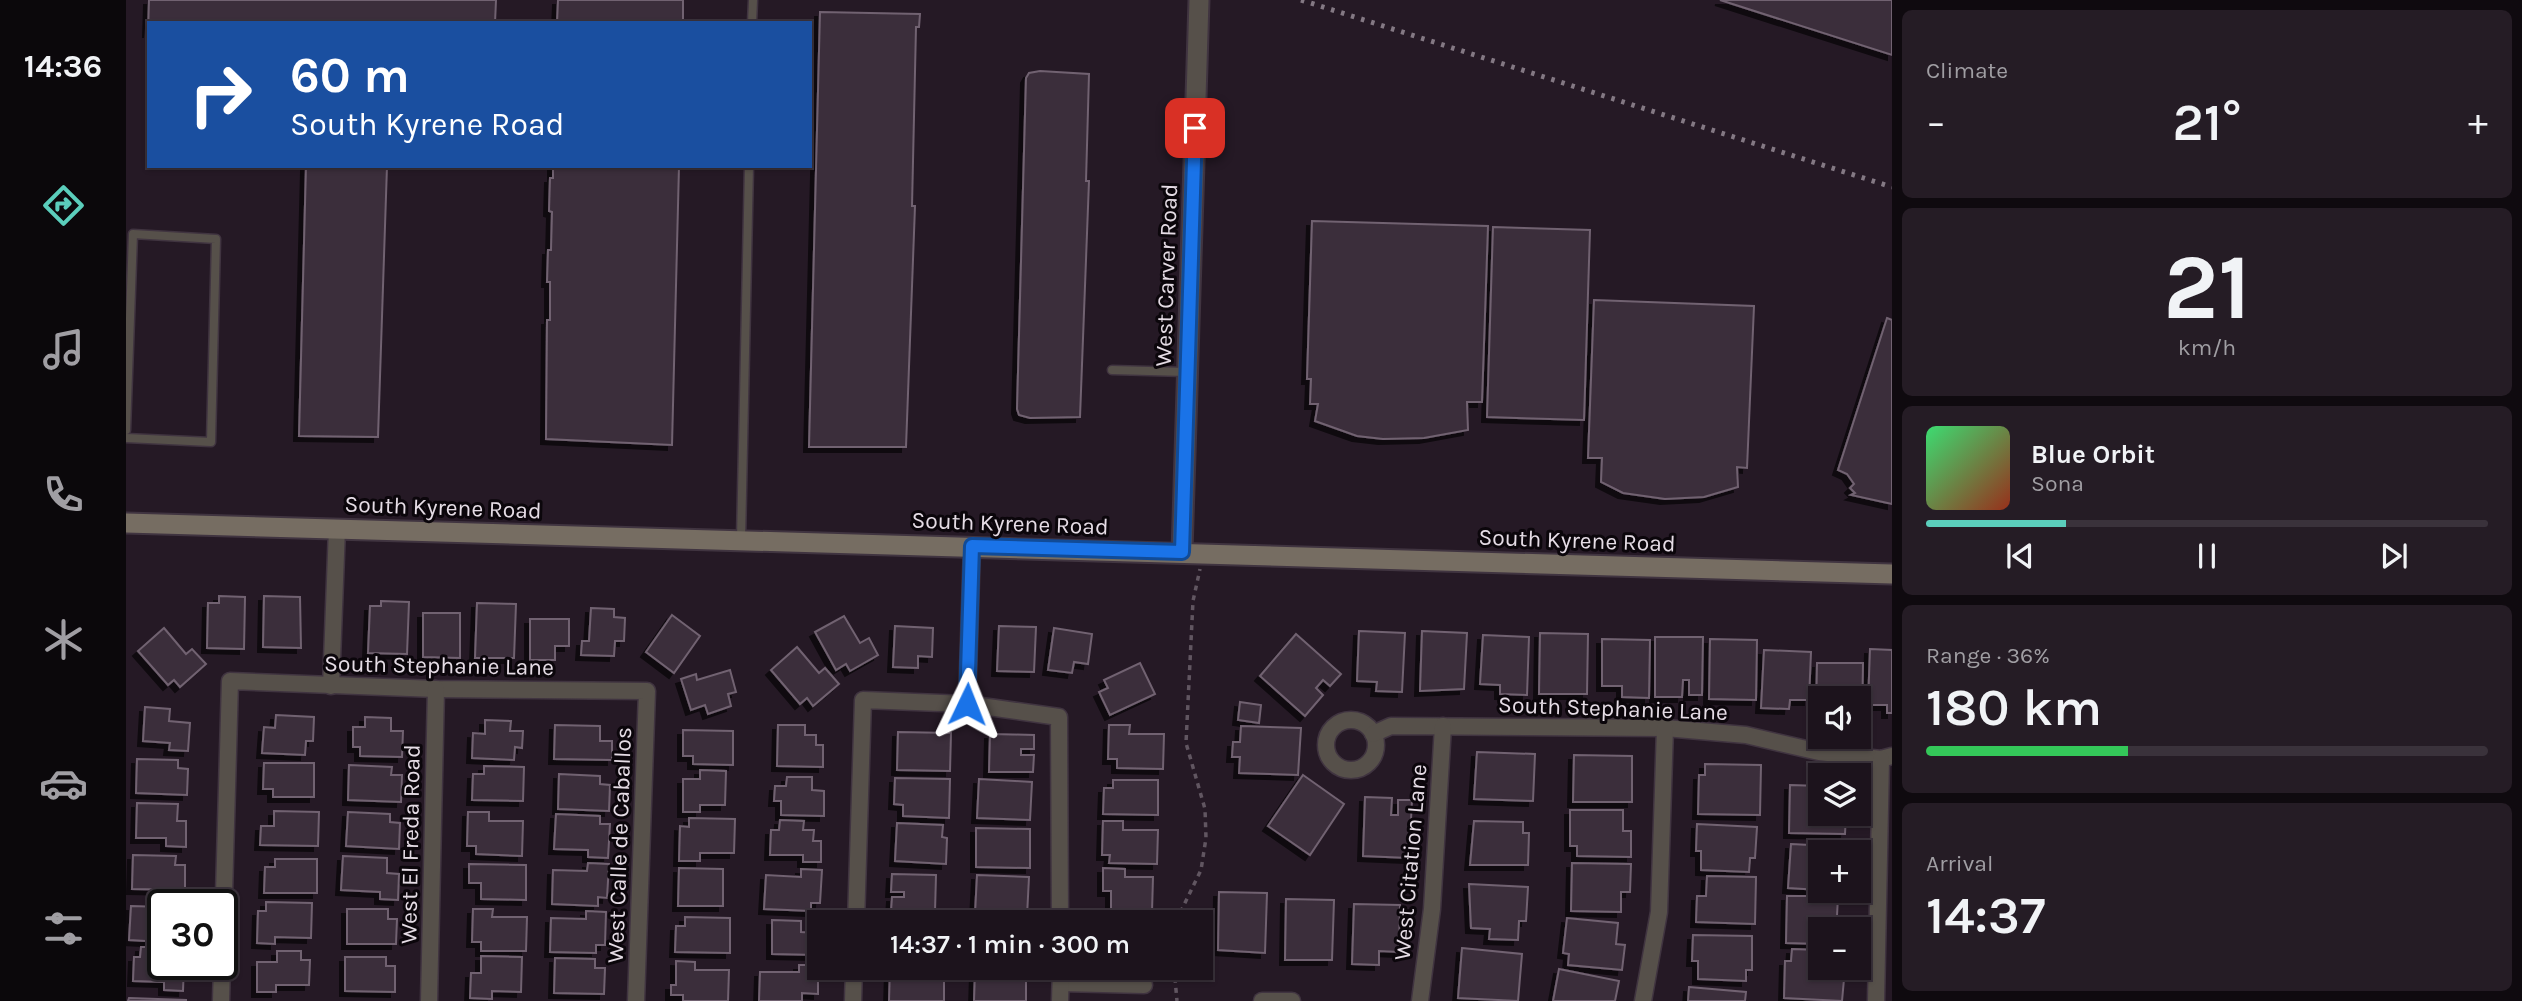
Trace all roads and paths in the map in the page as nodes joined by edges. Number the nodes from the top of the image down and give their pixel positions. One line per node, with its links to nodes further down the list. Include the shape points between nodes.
1 (753, 0): 3 (lane)
2 (1199, 0): 6 (street, West Carver Road)
3 (752, 21)
4 (749, 168): 11 (lane)
5 (1112, 370): 6 (lane)
6 (1188, 372): 13 (street, West Carver Road)
7 (126, 430): 8 (lane, via 133,234 216,239 211,442)
8 (126, 438)
9 (126, 523): 10 (main road, South Kyrene Road)
10 (337, 528): 11 (main road, South Kyrene Road); 16 (street)
11 (741, 540): 12 (main road, South Kyrene Road)
12 (972, 546): 13 (main road, South Kyrene Road); 19 (street)
13 (1182, 552): 14 (main road, South Kyrene Road)
14 (1892, 574)
15 (1196, 588): 26 (path, via 1186,743 1205,809 1206,838 1201,870)
16 (331, 686): 17 (street, South Stephanie Lane); 32 (street, South Stephanie Lane, via 230,681)
17 (436, 689): 18 (street, South Stephanie Lane); 33 (street, West El Freda Road)
18 (647, 691): 34 (street, West Calle de Caballos)
19 (967, 704): 24 (street, via 863,700); 25 (street, via 1059,716)
20 (1443, 726): 21 (street, South Stephanie Lane); 22 (street, South Stephanie Lane, via 1391,726); 40 (street, West Citation Lane, via 1432,909)
21 (1665, 728): 23 (street, South Stephanie Lane, via 1746,735 1819,752); 41 (street, via 1659,912)
22 (1373, 734)
23 (1887, 757): 42 (street)
24 (856, 910)
25 (1060, 910)
26 (1184, 910)
27 (854, 980): 35 (street)
28 (1061, 980): 36 (street)
29 (1102, 980): 31 (street)
30 (1175, 980): 37 (path)
31 (1144, 985)
32 (221, 1001)
33 (429, 1001)
34 (636, 1001)
35 (853, 1001)
36 (1060, 1001)
37 (1177, 1001)
38 (1262, 1001): 39 (street)
39 (1292, 1001)
40 (1420, 1001)
41 (1643, 1001)
42 (1876, 1001)

